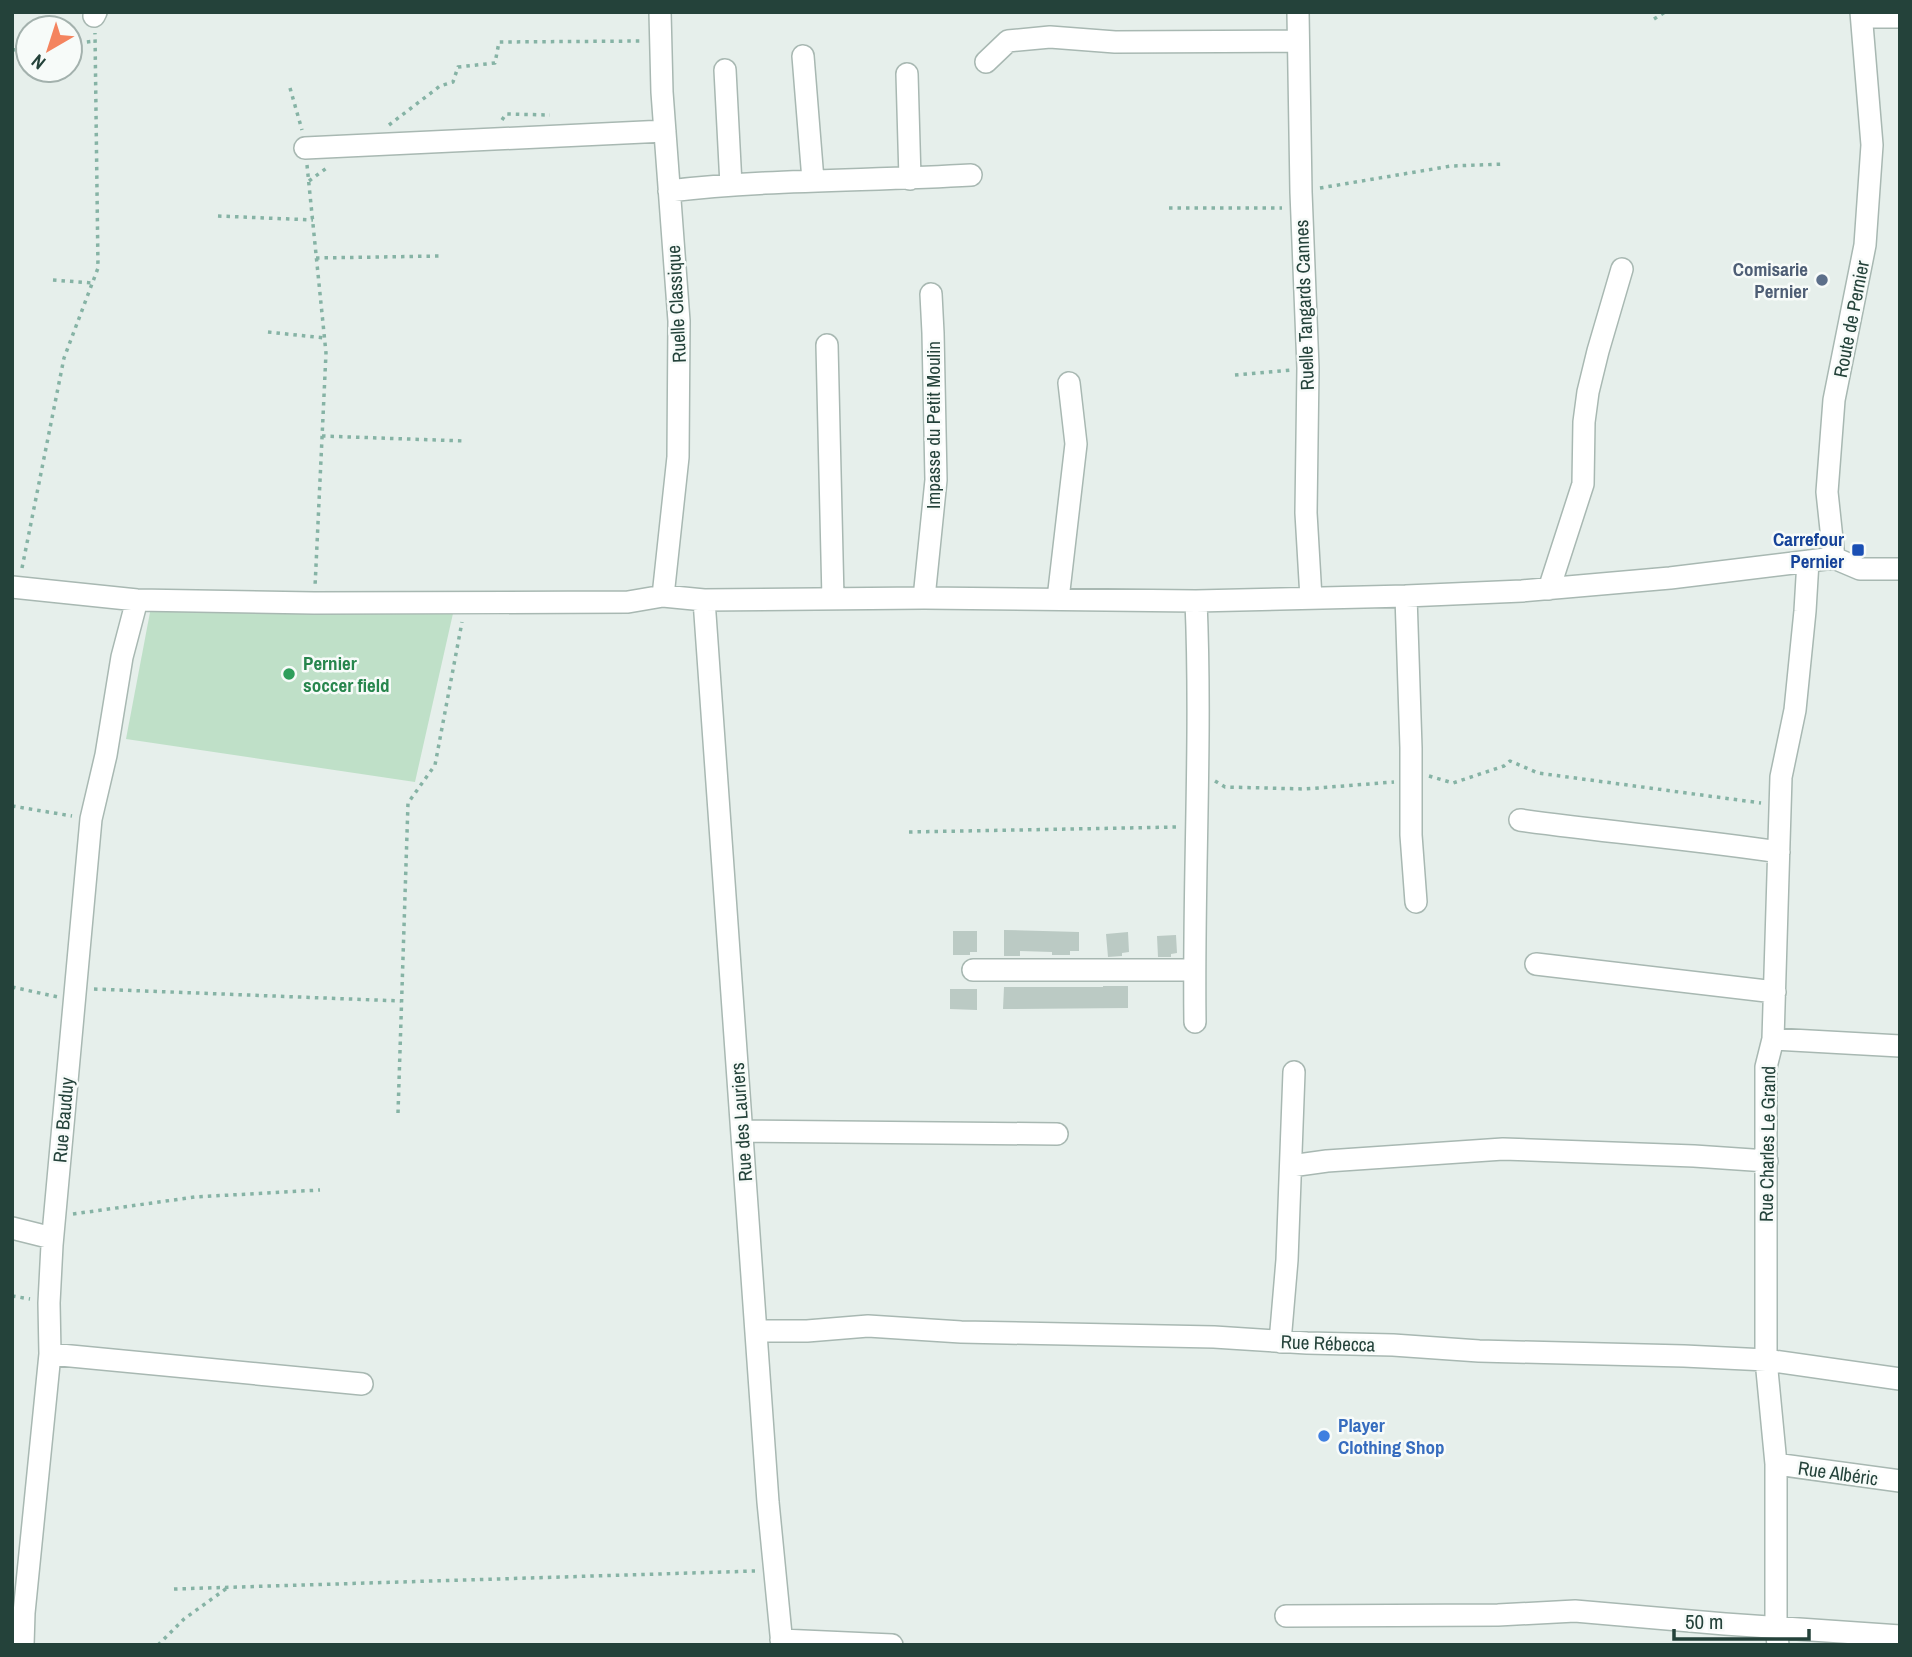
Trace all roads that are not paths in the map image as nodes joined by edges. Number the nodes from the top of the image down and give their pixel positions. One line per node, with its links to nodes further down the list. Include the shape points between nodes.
1 (660, 12): 10 (street, Ruelle Classique)
2 (1298, 12): 5 (street, Ruelle Tangards Cannes)
3 (1861, 15): 4 (street); 21 (street, Route de Pernier, via 1872,145 1865,245 1834,400 1827,492)
4 (1900, 17)
5 (1298, 41): 7 (street, via 1039,38 1008,41); 29 (street, Ruelle Tangards Cannes)
6 (803, 56): 14 (street)
7 (986, 62)
8 (725, 70): 15 (street)
9 (907, 74): 13 (street)
10 (665, 131): 11 (street); 16 (street, Ruelle Classique)
11 (305, 148)
12 (971, 175): 13 (street)
13 (910, 179): 14 (street)
14 (813, 180): 15 (street)
15 (731, 185): 16 (street)
16 (669, 191): 26 (street, Ruelle Classique, via 679,321 678,457)
17 (1622, 269): 25 (street, via 1588,393 1583,484)
18 (931, 295): 28 (street, Impasse du Petit Moulin, via 936,480)
19 (827, 345): 30 (street)
20 (1069, 383): 31 (street, via 1076,444)
21 (1834, 558): 22 (street); 23 (street, via 1860,569)
22 (1808, 561): 25 (street); 36 (street, Rue Charles Le Grand, via 1795,710 1781,777)
23 (1900, 569)
24 (15, 587): 32 (street)
25 (1549, 589): 27 (street)
26 (663, 596): 32 (street, via 628,602); 33 (street)
27 (1406, 596): 29 (street); 37 (street)
28 (924, 598): 30 (street); 31 (street)
29 (1311, 598): 34 (street)
30 (833, 599): 33 (street)
31 (1058, 599): 34 (street)
32 (137, 600): 50 (street, Rue Bauduy, via 121,657 91,819)
33 (704, 600): 46 (street, Rue des Lauriers)
34 (1196, 601): 40 (street)
35 (1520, 820): 36 (street)
36 (1779, 852): 41 (street, Rue Charles Le Grand)
37 (1416, 902)
38 (1536, 964): 41 (street)
39 (973, 970): 40 (street)
40 (1194, 970): 42 (street)
41 (1775, 992): 43 (street, Rue Charles Le Grand)
42 (1195, 1022)
43 (1773, 1039): 44 (street); 48 (street, Rue Charles Le Grand, via 1766,1067)
44 (1900, 1046)
45 (1294, 1072): 49 (street)
46 (741, 1131): 47 (street); 52 (street, Rue des Lauriers)
47 (1057, 1134)
48 (1767, 1161): 49 (street, via 1503,1149); 55 (street, Rue Charles Le Grand)
49 (1292, 1166): 53 (street)
50 (53, 1227): 51 (street); 54 (street, Rue Bauduy)
51 (12, 1228)
52 (756, 1331): 53 (street, Rue Rébecca, via 867,1326); 63 (street, Rue des Lauriers)
53 (1280, 1342): 55 (street, Rue Rébecca)
54 (50, 1354): 57 (street); 64 (street, Rue Bauduy)
55 (1766, 1360): 56 (street, Rue Rébecca); 58 (street, Rue Charles Le Grand)
56 (1900, 1379)
57 (362, 1384)
58 (1776, 1464): 59 (street, Rue Albéric); 61 (street, Rue Charles Le Grand)
59 (1900, 1481)
60 (1286, 1616): 61 (street, via 1575,1611)
61 (1777, 1636): 62 (street)
62 (1900, 1636)
63 (781, 1642): 65 (street)
64 (23, 1645)
65 (892, 1645)

